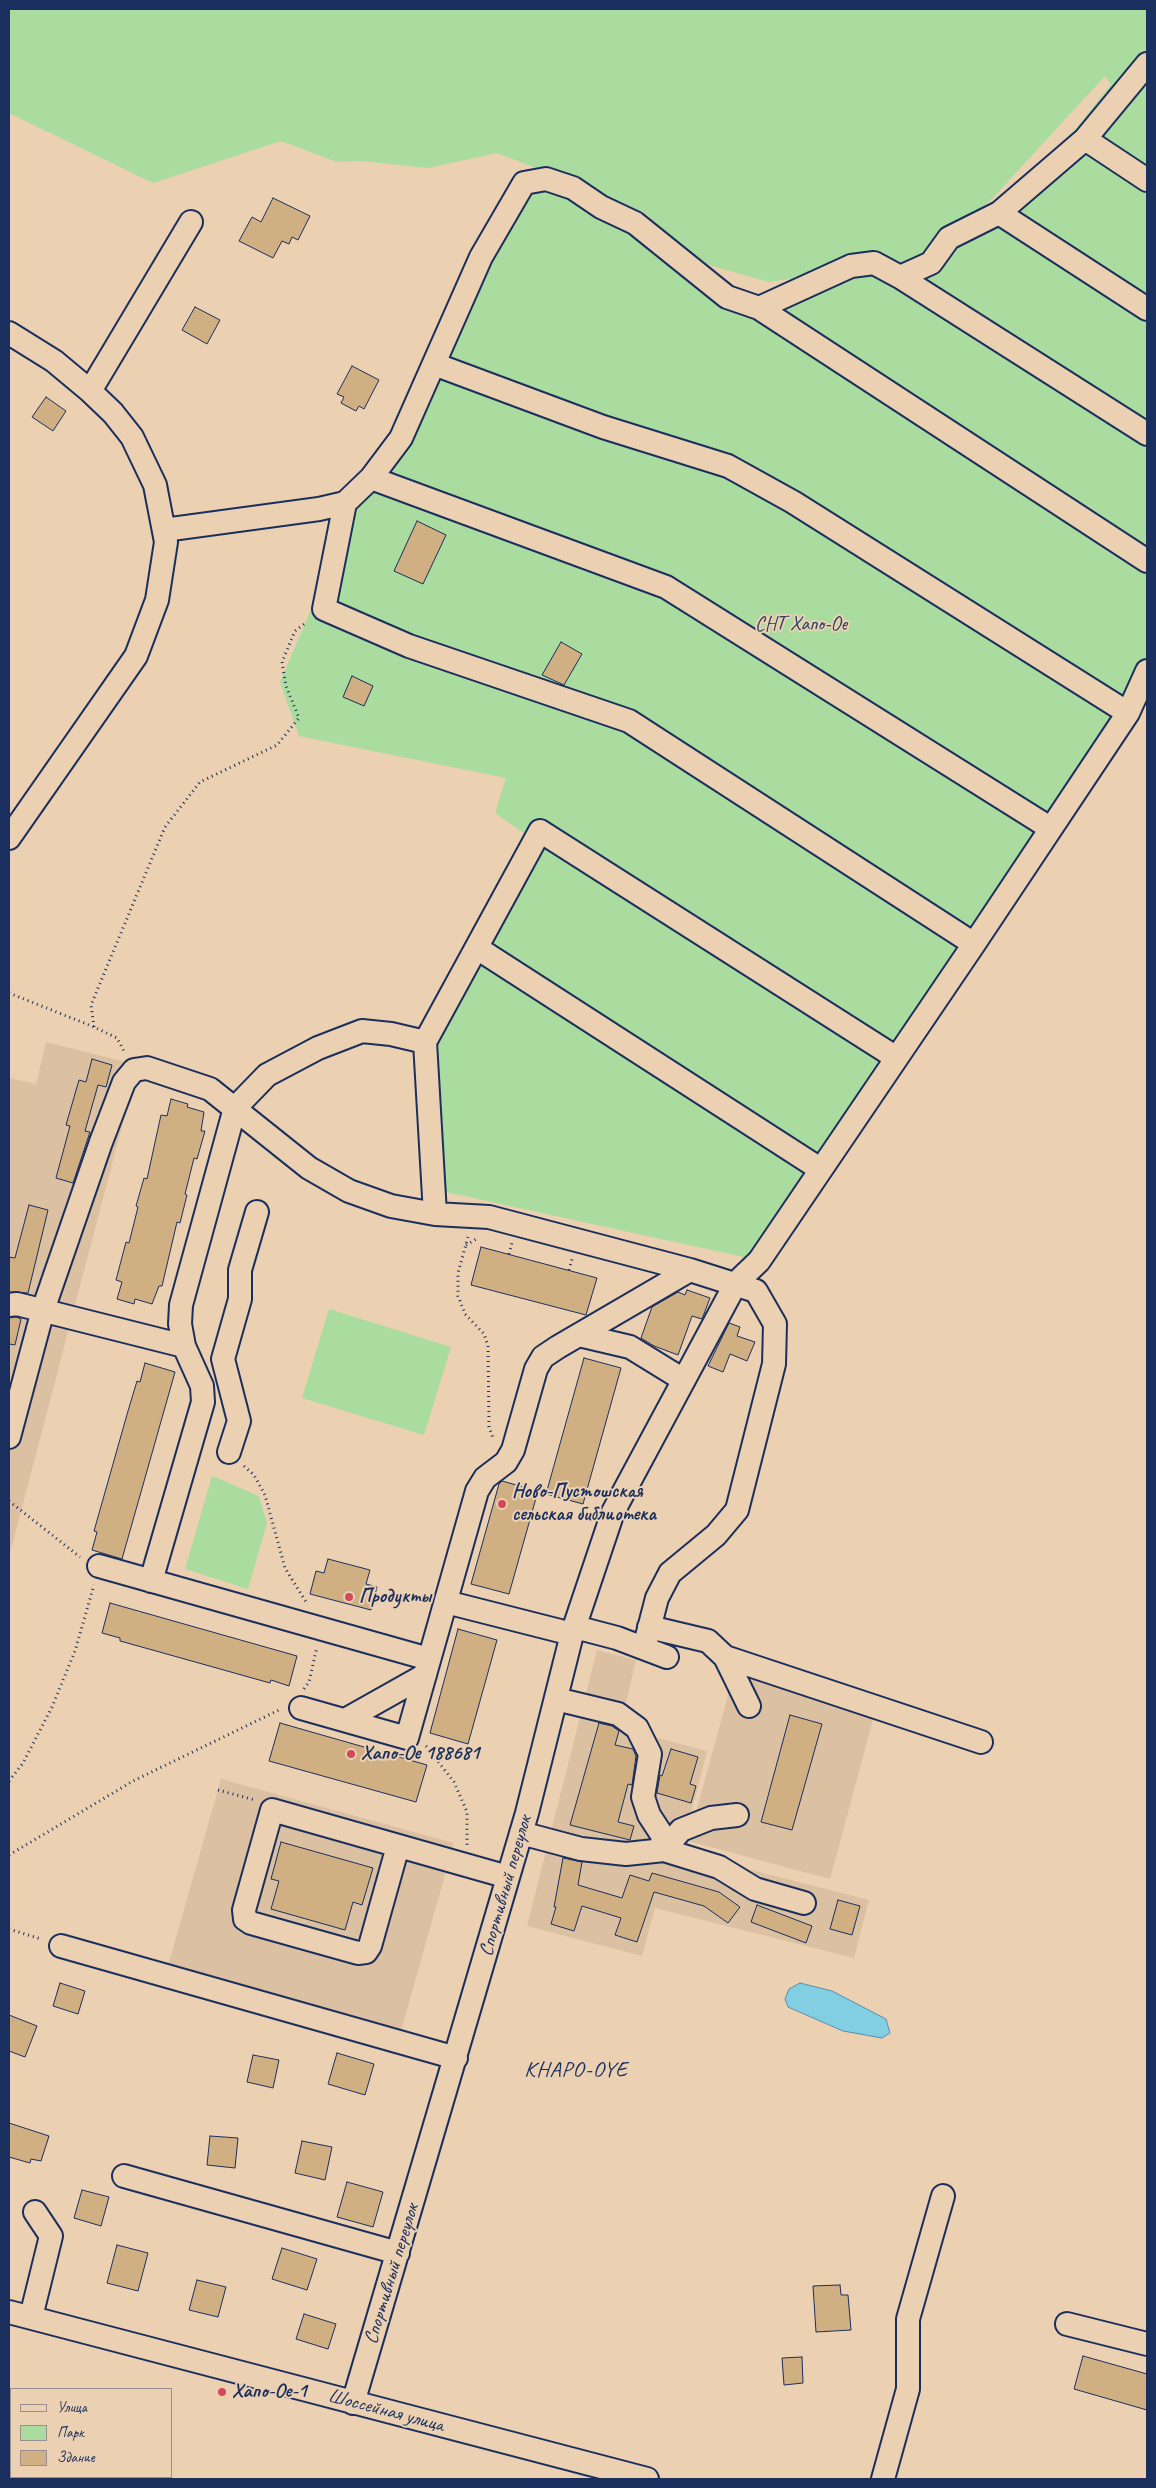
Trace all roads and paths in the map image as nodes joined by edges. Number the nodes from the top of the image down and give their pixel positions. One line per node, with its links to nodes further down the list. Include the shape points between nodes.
1 (1147, 64): 2 (street)
2 (1085, 139): 3 (street); 4 (street)
3 (1147, 180)
4 (1000, 213): 6 (street, via 949,238 931,262); 8 (street)
5 (191, 222): 11 (street)
6 (900, 276): 7 (street, via 874,263 851,266); 12 (street)
7 (759, 308): 10 (street, via 727,297 635,223 601,207 573,188 546,179 531,181 524,183 481,257); 16 (street)
8 (1147, 309)
9 (12, 341): 11 (street, via 54,361)
10 (434, 364): 13 (street, via 401,438); 19 (street, via 603,427 728,466 793,502)
11 (90, 391): 15 (street, via 132,437 155,485)
12 (1147, 434)
13 (371, 478): 14 (street); 20 (street, via 666,586)
14 (345, 504): 15 (street); 17 (street)
15 (164, 530): 21 (street, via 166,542 157,600 136,656)
16 (1147, 561)
17 (324, 609): 22 (street, via 409,646 630,721); 25 (path, via 295,631 282,662 286,686 299,718 277,745 200,782 165,827 91,1005)
18 (1147, 671): 19 (street, Спортивный переулок)
19 (1128, 713): 20 (street, Спортивный переулок)
20 (1050, 828): 22 (street, Спортивный переулок)
21 (9, 838)
22 (974, 944): 27 (street, Спортивный переулок)
23 (477, 948): 26 (street); 27 (street, via 540,831); 30 (street)
24 (9, 994): 25 (path)
25 (94, 1027): 28 (path, via 117,1038)
26 (426, 1042): 29 (street, via 362,1031 318,1048 267,1074); 32 (street)
27 (895, 1057): 30 (street, Спортивный переулок)
28 (134, 1070): 29 (street, via 147,1068 210,1088); 37 (street, via 124,1082 104,1133)
29 (235, 1108): 32 (street, via 309,1168 349,1191 391,1206); 39 (street, via 181,1305)
30 (820, 1168): 35 (street, Спортивный переулок, via 759,1261)
31 (257, 1212): 40 (street, via 240,1270 240,1299 223,1358)
32 (435, 1214): 33 (street)
33 (473, 1216): 34 (street, via 489,1217); 44 (path, via 458,1273 458,1296 465,1314 484,1334 488,1346 489,1426 493,1438)
34 (690, 1270): 35 (street); 38 (street)
35 (736, 1283): 41 (street, Спортивный переулок); 52 (street, via 756,1290 775,1324 774,1364 737,1510 716,1534 670,1574 658,1598)
36 (9, 1304): 37 (street)
37 (43, 1310): 39 (street); 43 (street)
38 (579, 1335): 41 (street, via 630,1347); 44 (street, via 544,1357 536,1370)
39 (184, 1346): 42 (street)
40 (228, 1379): 42 (street); 45 (street, via 239,1421)
41 (682, 1379): 51 (street, Спортивный переулок, via 613,1512)
42 (202, 1386): 48 (street, via 202,1402)
43 (9, 1437)
44 (513, 1450): 49 (street, via 506,1462 485,1478 477,1491)
45 (229, 1452): 50 (path, via 254,1475 265,1495 286,1568)
46 (9, 1501): 47 (path, via 76,1555)
47 (99, 1566): 48 (street); 62 (path, via 75,1651 52,1708)
48 (151, 1581): 50 (street)
49 (446, 1602): 51 (street); 55 (street)
50 (323, 1630): 55 (street); 57 (path, via 309,1682)
51 (574, 1631): 52 (street, via 617,1638); 56 (street, Спортивный переулок)
52 (646, 1638): 53 (street, via 708,1641); 54 (street)
53 (725, 1656): 58 (street); 61 (street)
54 (667, 1657)
55 (427, 1667): 59 (street); 60 (street)
56 (556, 1698): 66 (street, Спортивный переулок); 68 (street, via 618,1714 637,1728 650,1754 643,1797 649,1815 662,1835)
57 (296, 1706): 59 (street); 69 (path, via 133,1781)
58 (749, 1706)
59 (344, 1720): 60 (street)
60 (407, 1738): 70 (path, via 428,1747 454,1782 467,1812)
61 (981, 1742)
62 (9, 1780)
63 (218, 1790): 64 (path, via 264,1803)
64 (272, 1810): 67 (street); 67 (street, via 244,1910 245,1919 251,1923 358,1953 366,1952)
65 (737, 1815): 68 (street, via 711,1818 681,1830)
66 (521, 1833): 68 (street, via 580,1849 626,1854); 71 (street, Спортивный переулок)
67 (398, 1846): 70 (street)
68 (664, 1850): 72 (street, via 719,1867 755,1889)
69 (9, 1855)
70 (466, 1865): 71 (street)
71 (508, 1877): 75 (street, Спортивный переулок)
72 (804, 1903)
73 (9, 1929): 74 (path)
74 (61, 1946): 75 (street)
75 (456, 2058): 79 (street, Спортивный переулок)
76 (124, 2176): 79 (street)
77 (943, 2196): 86 (street, via 908,2319 908,2389)
78 (35, 2212): 81 (street, via 51,2236)
79 (398, 2253): 84 (street, Спортивный переулок)
80 (9, 2312): 81 (street, Шоссейная улица)
81 (31, 2318): 84 (street, Шоссейная улица)
82 (1067, 2324): 83 (street)
83 (1147, 2344)
84 (353, 2402): 85 (street, Шоссейная улица)
85 (647, 2479)
86 (883, 2479)

